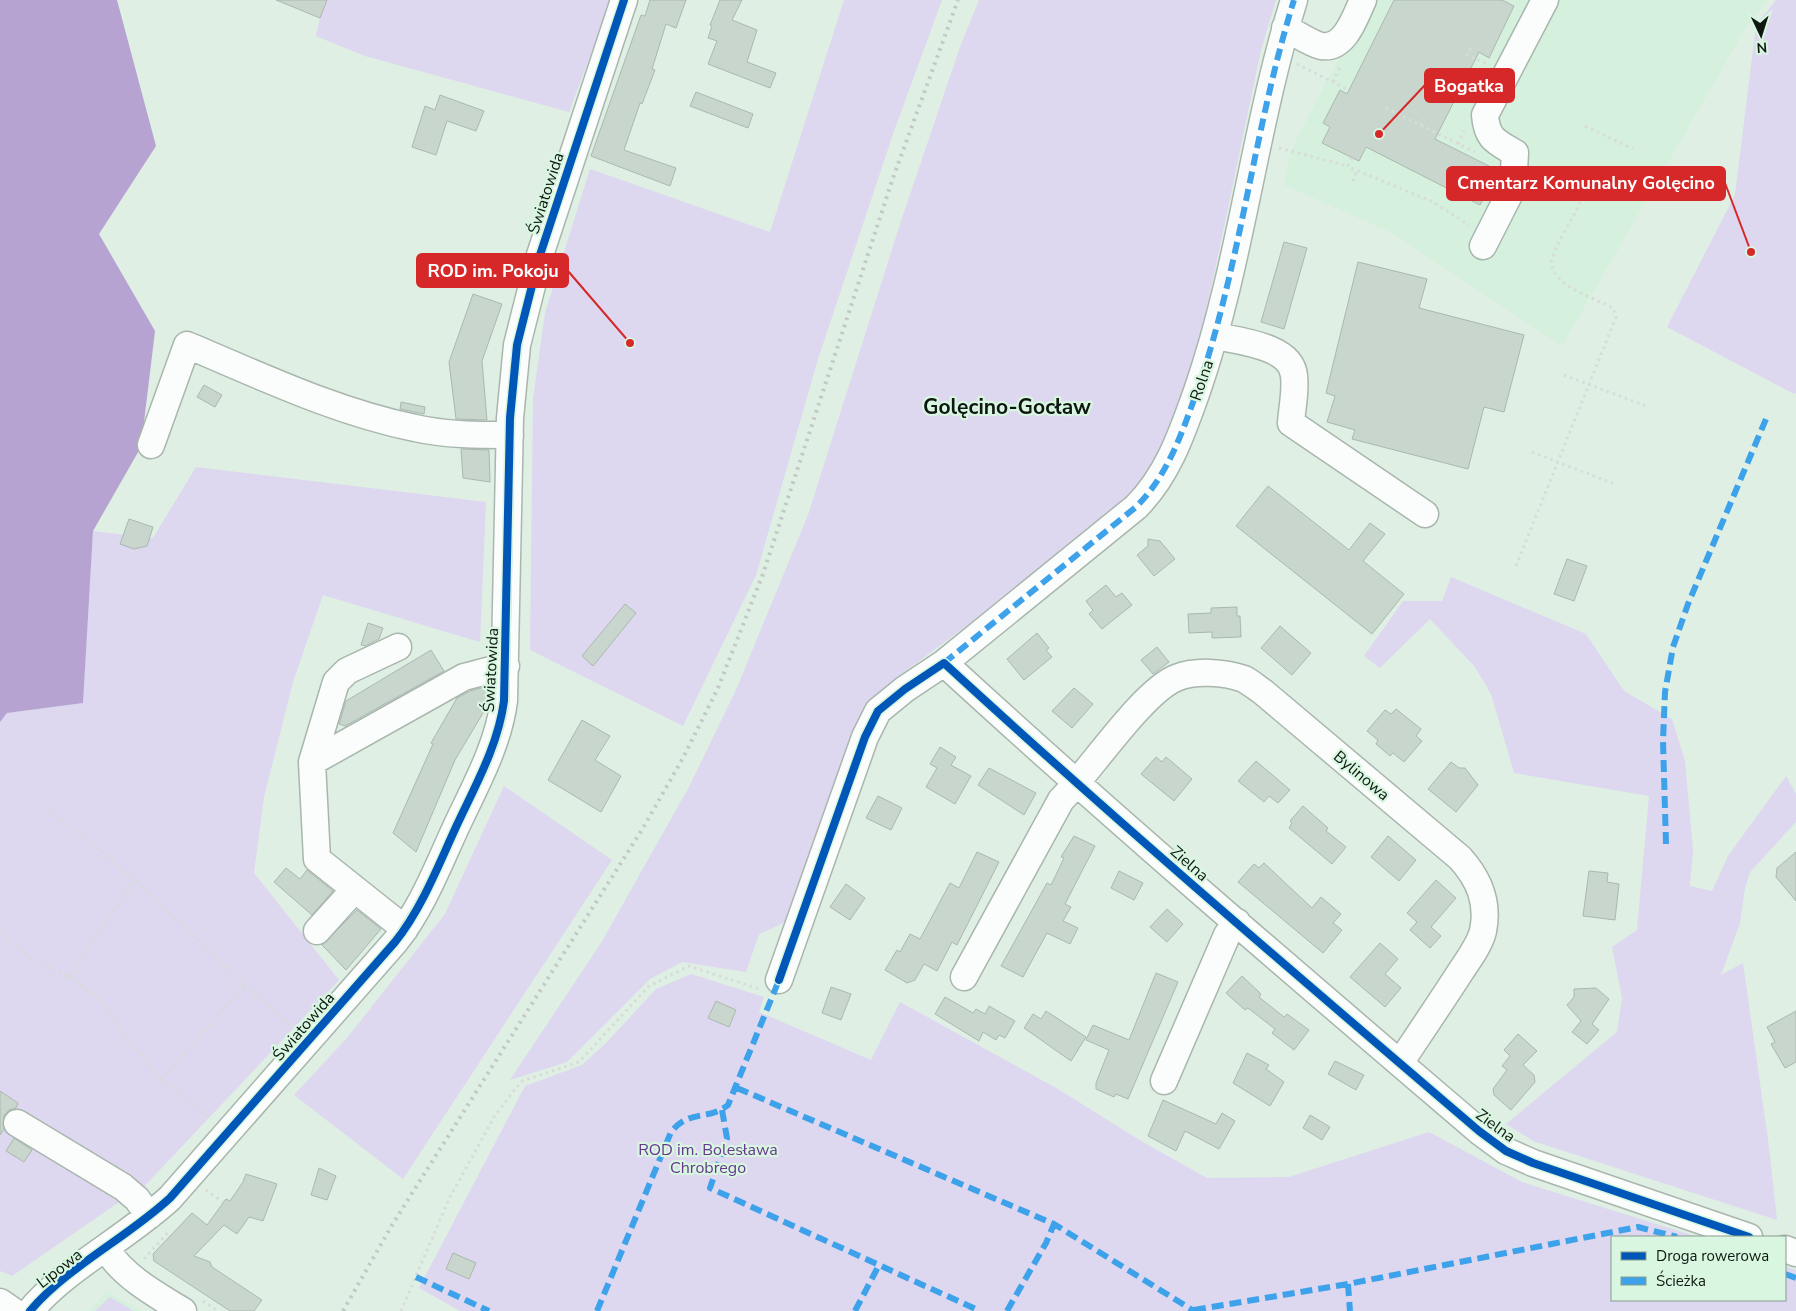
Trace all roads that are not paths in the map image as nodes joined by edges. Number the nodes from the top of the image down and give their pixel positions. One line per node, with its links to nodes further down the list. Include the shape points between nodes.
1 (624, 0): 8 (street, Światowida, via 530,287 515,360)
2 (1294, 0): 5 (street, Rolna)
3 (1363, 0): 5 (street, via 1343,39 1334,45 1321,46)
4 (1545, 0): 6 (street, via 1485,115 1486,131 1495,142 1515,153 1513,188)
5 (1285, 28): 7 (street, Rolna)
6 (1479, 237)
7 (1216, 336): 10 (street, via 1276,351 1286,357 1294,375 1291,423); 12 (street, Rolna, via 1178,443 1150,493)
8 (510, 435): 9 (street, via 418,429 372,418 289,388 187,345); 13 (street, Światowida)
9 (151, 445)
10 (1425, 514)
11 (398, 647): 14 (street, via 347,671 336,682)
12 (944, 663): 15 (street, Zielna); 21 (street, via 878,711 865,736)
13 (506, 666): 14 (street, via 464,677); 18 (street, Światowida, via 504,707 495,742 433,878)
14 (312, 762): 16 (street, via 317,859)
15 (1078, 783): 17 (street, Zielna); 20 (street, via 1061,800); 22 (street, Bylinowa, via 1137,710 1160,688 1176,678 1196,673 1217,674 1244,680 1263,692 1460,858 1474,873 1483,893 1483,932)
16 (354, 890): 18 (street); 19 (street)
17 (1237, 922): 22 (street, Zielna); 23 (street, via 1227,935)
18 (405, 929): 25 (street, Światowida, via 187,1180)
19 (317, 931)
20 (964, 977)
21 (771, 985)
22 (1400, 1063): 26 (street, Zielna, via 1506,1151 1574,1179)
23 (1164, 1081)
24 (17, 1123): 25 (street, via 122,1187 137,1199)
25 (149, 1216): 27 (street, Światowida)
26 (1746, 1236)
27 (106, 1249): 30 (street, Lipowa, via 57,1285); 31 (street, via 130,1276)
28 (0, 1302): 29 (street)
29 (13, 1311)
30 (30, 1311)
31 (183, 1311)

